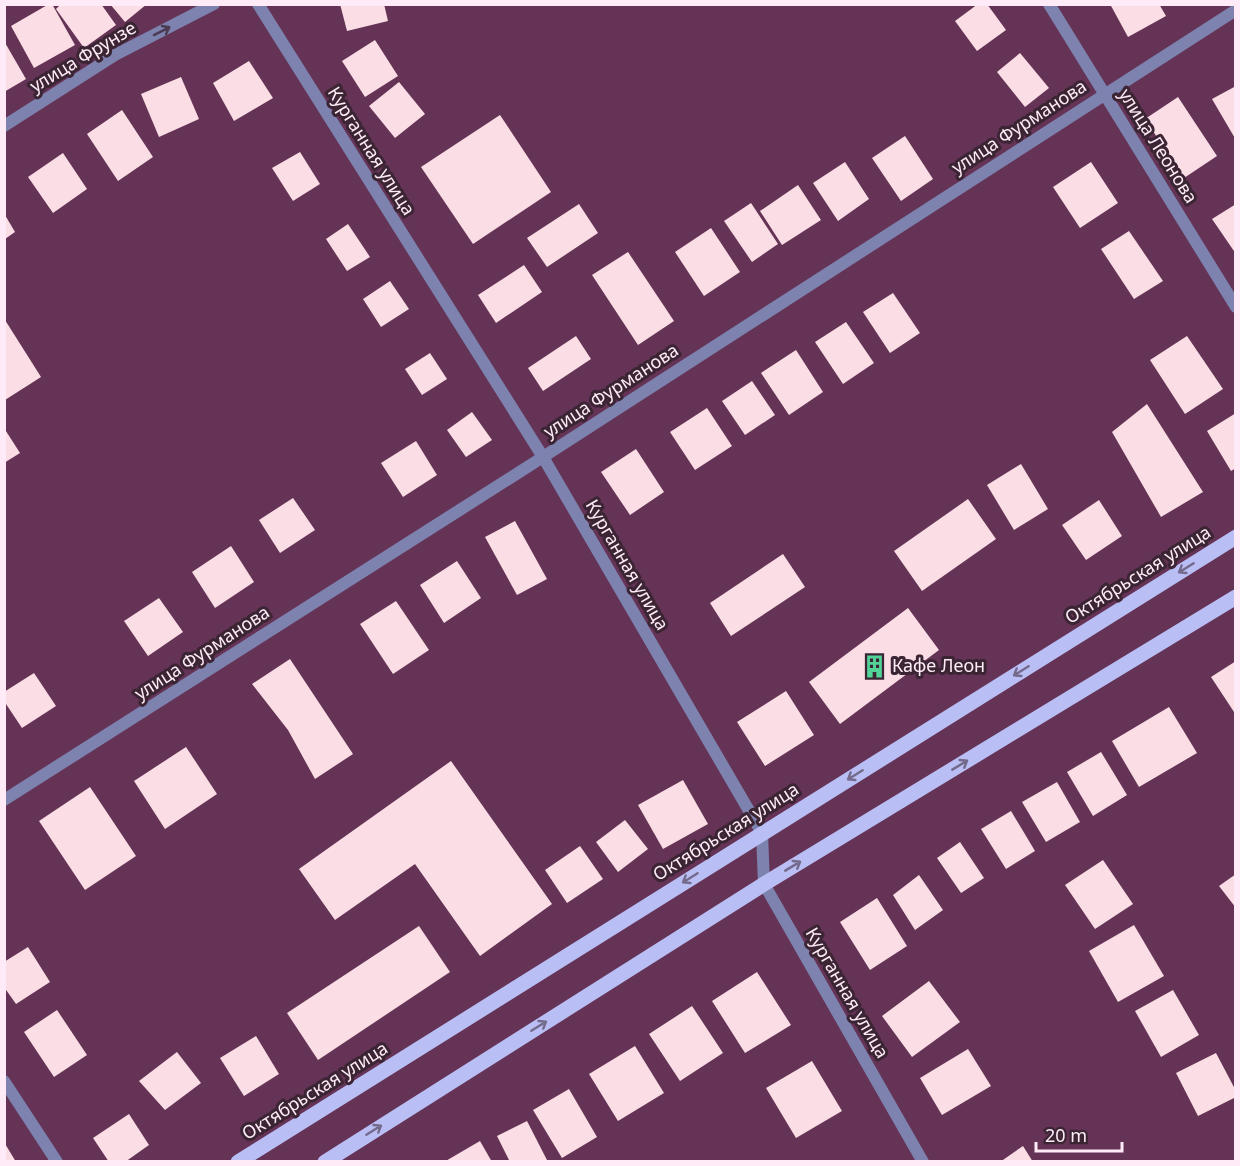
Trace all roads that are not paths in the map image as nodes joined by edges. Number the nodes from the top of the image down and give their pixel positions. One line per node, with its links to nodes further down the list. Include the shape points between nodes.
1 (214, 4): 6 (street, улица Фрунзе, one-way to 1, via 115,55)
2 (258, 4): 8 (street, Курганная улица)
3 (1049, 4): 5 (street, улица Леонова)
4 (1236, 10): 5 (street, улица Фурманова)
5 (1104, 93): 7 (street, улица Леонова); 8 (street, улица Фурманова)
6 (4, 126)
7 (1236, 307)
8 (543, 457): 11 (street, улица Фурманова); 12 (street, Курганная улица)
9 (1236, 537): 12 (main road, Октябрьская улица, one-way to 12)
10 (1236, 597): 13 (main road, one-way to 10)
11 (4, 800)
12 (762, 833): 13 (street, Курганная улица); 16 (main road, Октябрьская улица, one-way to 16)
13 (764, 884): 17 (main road, one-way to 13); 18 (street, Курганная улица)
14 (4, 1080): 15 (street)
15 (57, 1161)
16 (238, 1161)
17 (325, 1161)
18 (922, 1161)

